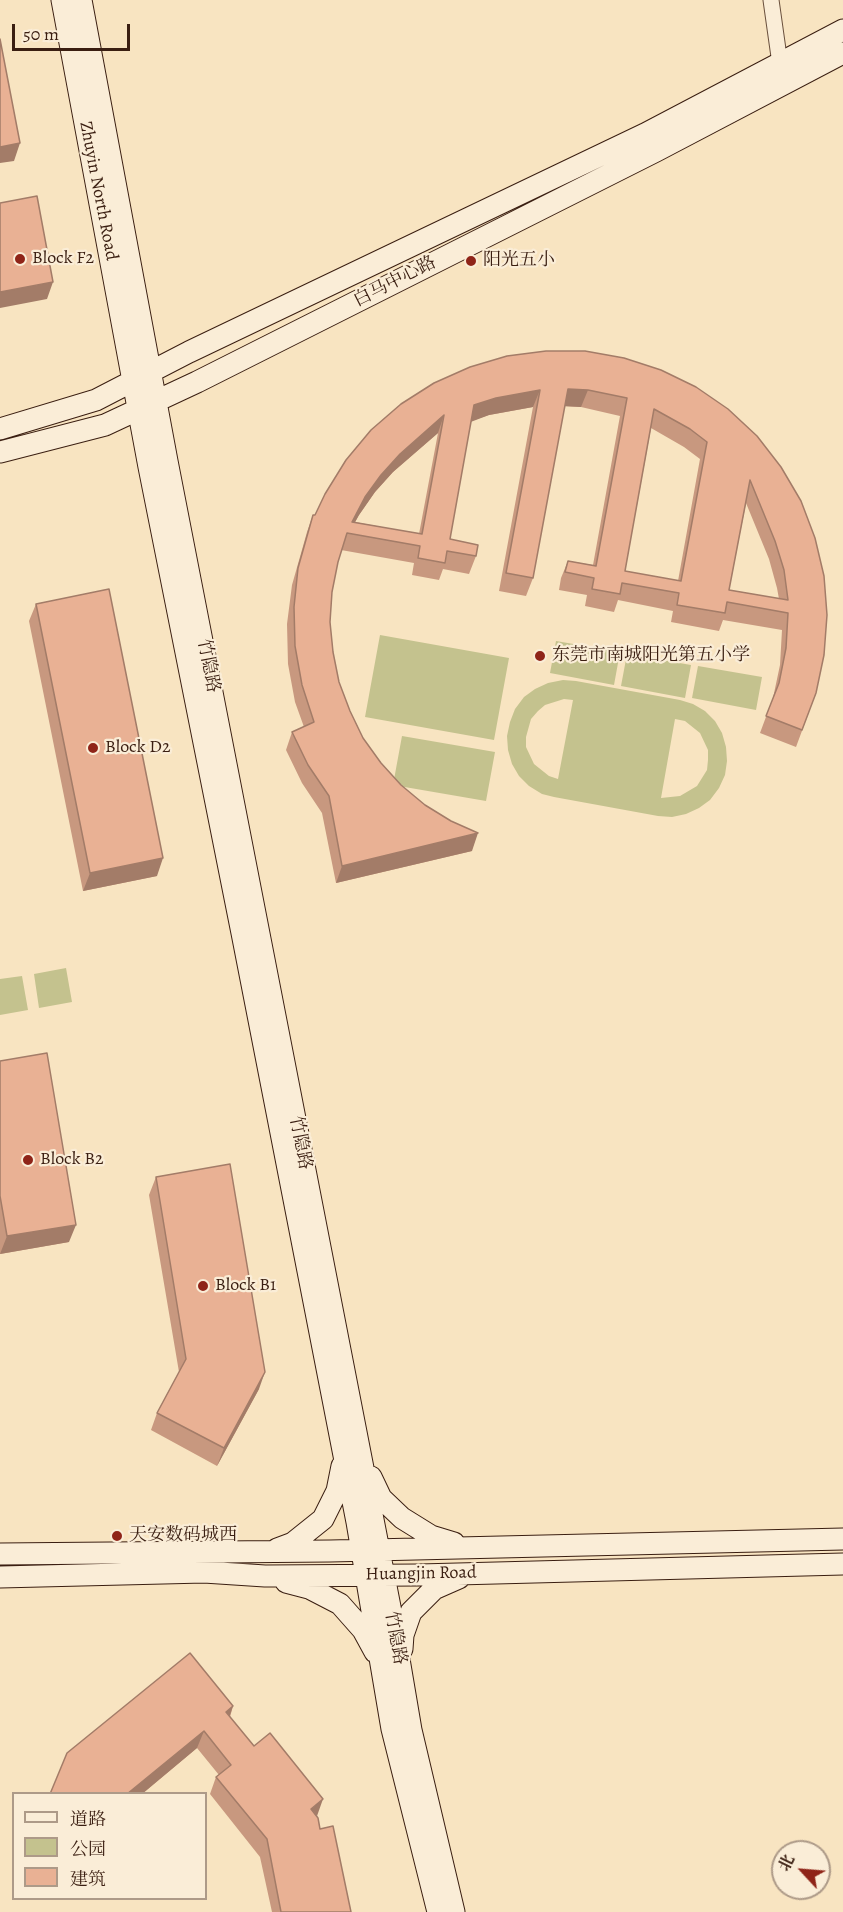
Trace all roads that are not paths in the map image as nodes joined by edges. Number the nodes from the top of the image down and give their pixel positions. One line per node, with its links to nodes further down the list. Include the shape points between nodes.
1 (62, 0): 8 (street, Zhuyin North Road)
2 (81, 0): 8 (street, Zhuyin North Road)
3 (771, 0): 6 (street)
4 (843, 30): 6 (street, 白马中心路)
5 (843, 53): 7 (street, 白马中心路)
6 (780, 64): 7 (street); 8 (street, 白马中心路, via 645,134)
7 (782, 85): 9 (street, 白马中心路)
8 (142, 377): 9 (street, 竹隐路); 10 (street, 白马中心路, via 96,400)
9 (147, 405): 11 (street, 白马中心路, via 105,425); 12 (street, 竹隐路)
10 (0, 429)
11 (0, 452)
12 (353, 1458): 14 (street, via 381,1498 402,1518 431,1536); 15 (street, 竹隐路); 16 (street, via 322,1519 293,1544)
13 (841, 1537): 14 (street, Huangjin Road)
14 (472, 1548): 15 (street, Huangjin Road)
15 (371, 1550): 16 (street, Huangjin Road); 20 (street, 竹隐路)
16 (270, 1551): 17 (street, Huangjin Road)
17 (0, 1554)
18 (843, 1564): 19 (street, Huangjin Road)
19 (470, 1574): 20 (street, Huangjin Road); 23 (street, via 434,1589 411,1612)
20 (375, 1575): 21 (street, Huangjin Road); 23 (street, 竹隐路)
21 (265, 1576): 22 (street, Huangjin Road, via 204,1572); 23 (street, via 309,1588 340,1604)
22 (0, 1577)
23 (391, 1664): 24 (street, 竹隐路, via 392,1729); 25 (street, 竹隐路, via 411,1730)
24 (438, 1912)
25 (454, 1912)

